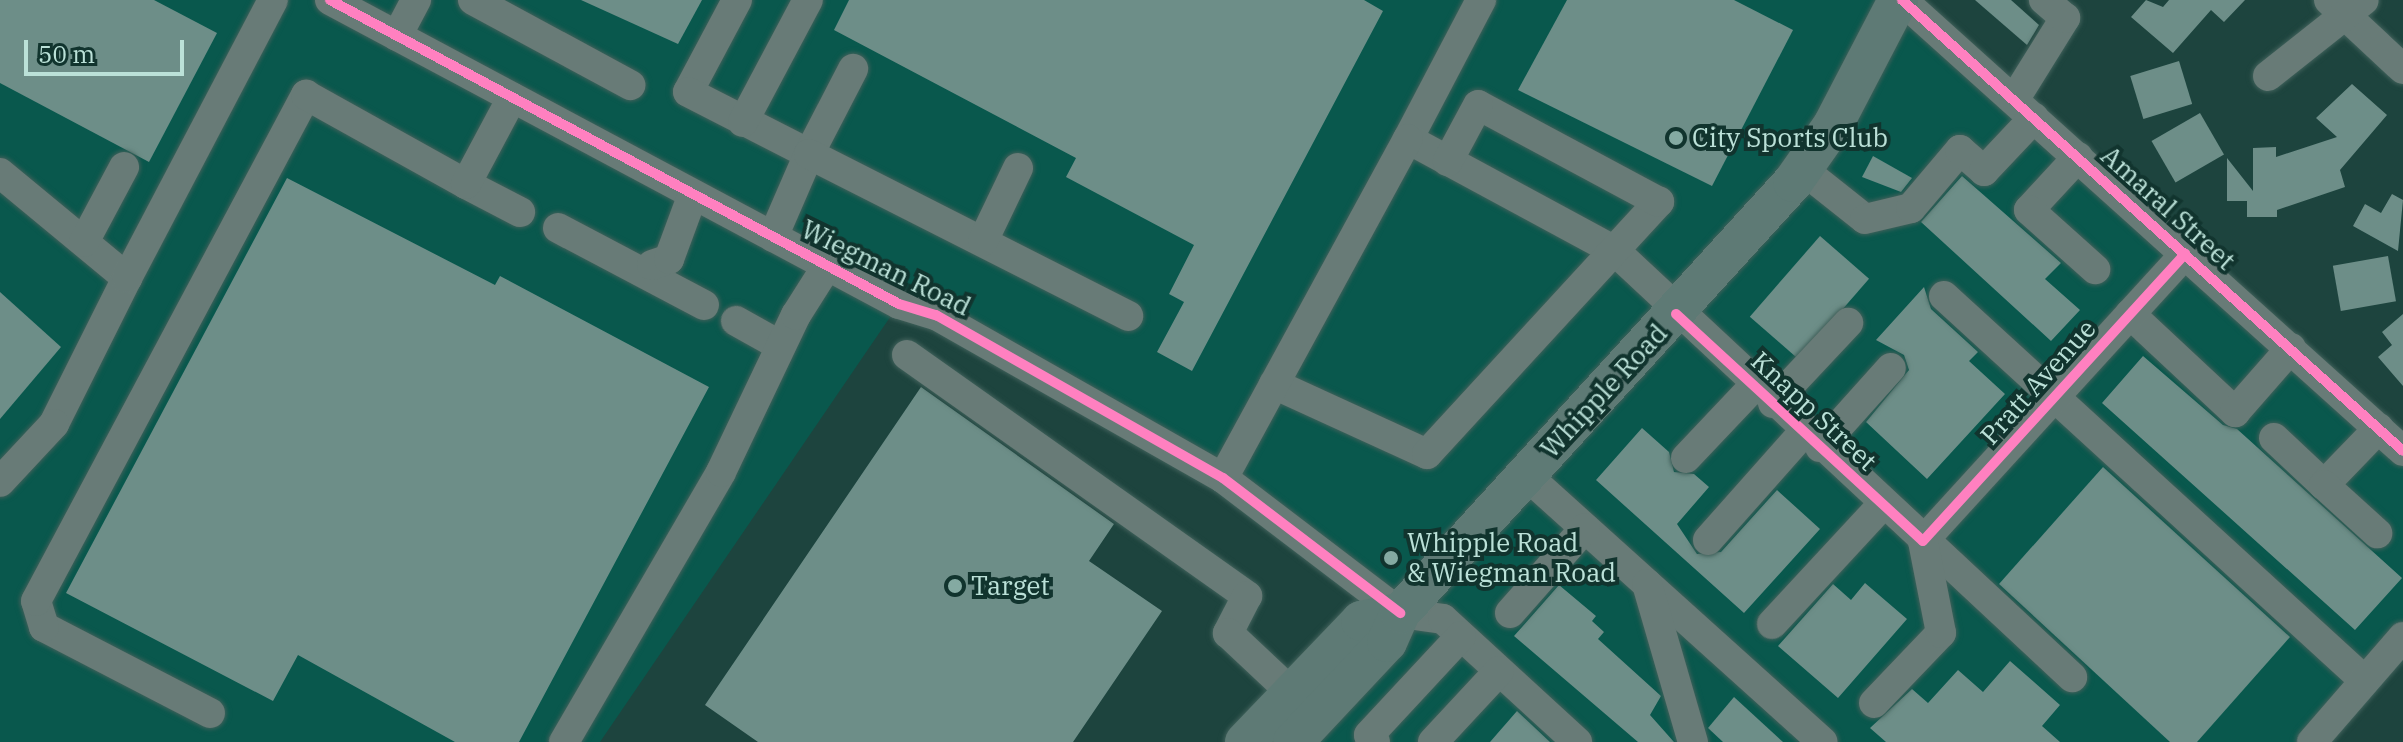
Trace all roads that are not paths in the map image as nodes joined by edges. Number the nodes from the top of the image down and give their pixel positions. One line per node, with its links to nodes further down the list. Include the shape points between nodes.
1 (273, 0): 39 (street)
2 (416, 0): 11 (street)
3 (473, 0): 15 (street)
4 (737, 0): 18 (street, via 688,92)
5 (808, 0): 18 (street)
6 (1481, 0): 19 (street)
7 (1900, 0): 17 (street, Amaral Street); 25 (main road, Whipple Road)
8 (2044, 0): 17 (street, via 2065,18)
9 (343, 3): 11 (street, Wiegman Road)
10 (2347, 6): 13 (street); 14 (street)
11 (397, 36): 16 (street, Wiegman Road)
12 (853, 69): 20 (street)
13 (2403, 69)
14 (2268, 76)
15 (630, 85)
16 (512, 98): 27 (street); 28 (street, Wiegman Road)
17 (2024, 109): 21 (street, Amaral Street); 25 (street, via 1984,171 1960,150 1911,208 1865,219)
18 (743, 122): 20 (street)
19 (1408, 139): 22 (street, Knapp Street); 51 (street)
20 (809, 154): 31 (street); 32 (street)
21 (2078, 157): 35 (street, Amaral Street); 37 (street, via 2029,210)
22 (1448, 161): 34 (street, Knapp Street); 34 (street, via 1478,105 1659,202)
23 (124, 167): 33 (street)
24 (1018, 168): 32 (street)
25 (1802, 169): 42 (main road, Whipple Road)
26 (0, 173): 33 (street)
27 (466, 184): 29 (street); 79 (street, via 306,95 36,601 44,627)
28 (693, 194): 31 (street, Wiegman Road); 38 (street, via 676,225 661,230 650,249)
29 (520, 212)
30 (558, 228): 38 (street)
31 (773, 237): 36 (street, Wiegman Road)
32 (983, 241): 44 (street)
33 (84, 242): 39 (street)
34 (1615, 251): 42 (street, Knapp Street); 51 (street, via 1427,454)
35 (2185, 254): 43 (street, Pratt Avenue); 48 (street, Amaral Street)
36 (827, 266): 47 (street); 60 (street, Wiegman Road, via 899,304 936,315)
37 (2095, 269)
38 (649, 270): 41 (street)
39 (127, 278): 61 (street, via 54,424)
40 (1944, 296): 53 (street)
41 (704, 305)
42 (1676, 314): 52 (street, Knapp Street); 59 (main road, Whipple Road)
43 (2130, 314): 48 (street, via 2235,412); 53 (street, Pratt Avenue)
44 (1128, 316)
45 (736, 321): 47 (street)
46 (1848, 323): 52 (street)
47 (781, 346): 80 (street, via 721,472)
48 (2291, 348): 54 (street, Amaral Street)
49 (907, 355): 77 (street, via 1247,596 1228,633)
50 (1891, 368): 56 (street)
51 (1274, 384): 60 (street)
52 (1764, 395): 56 (street, Knapp Street); 58 (street)
53 (2054, 398): 67 (street, Pratt Avenue); 76 (street)
54 (2379, 428): 57 (street, Amaral Street); 62 (street)
55 (2274, 438): 62 (street)
56 (1812, 439): 63 (street, Knapp Street); 66 (street)
57 (2403, 451)
58 (1686, 458)
59 (1526, 475): 64 (street); 69 (main road, Whipple Road)
60 (1223, 478): 69 (street, Wiegman Road)
61 (0, 482)
62 (2324, 485): 65 (street)
63 (1883, 504): 67 (street, Knapp Street); 71 (street)
64 (1585, 528): 68 (street); 70 (street)
65 (2377, 533)
66 (1708, 540)
67 (1923, 541): 75 (street, Knapp Street); 78 (street, via 1941,633)
68 (1647, 584): 86 (street); 87 (street)
69 (1400, 613): 72 (street, via 1443,619); 77 (main road, via 1361,621); 82 (main road, Whipple Road, via 1387,642)
70 (1510, 613)
71 (1772, 624)
72 (1461, 636): 74 (street); 83 (street, via 1369,735)
73 (2403, 637): 76 (street)
74 (1499, 671): 84 (street); 85 (street)
75 (2072, 677)
76 (2365, 681): 88 (street)
77 (1292, 693): 81 (main road)
78 (1874, 703)
79 (210, 713)
80 (564, 742)
81 (1245, 742)
82 (1293, 742)
83 (1375, 742)
84 (1433, 742)
85 (1577, 742)
86 (1693, 742)
87 (1823, 742)
88 (2312, 742)

